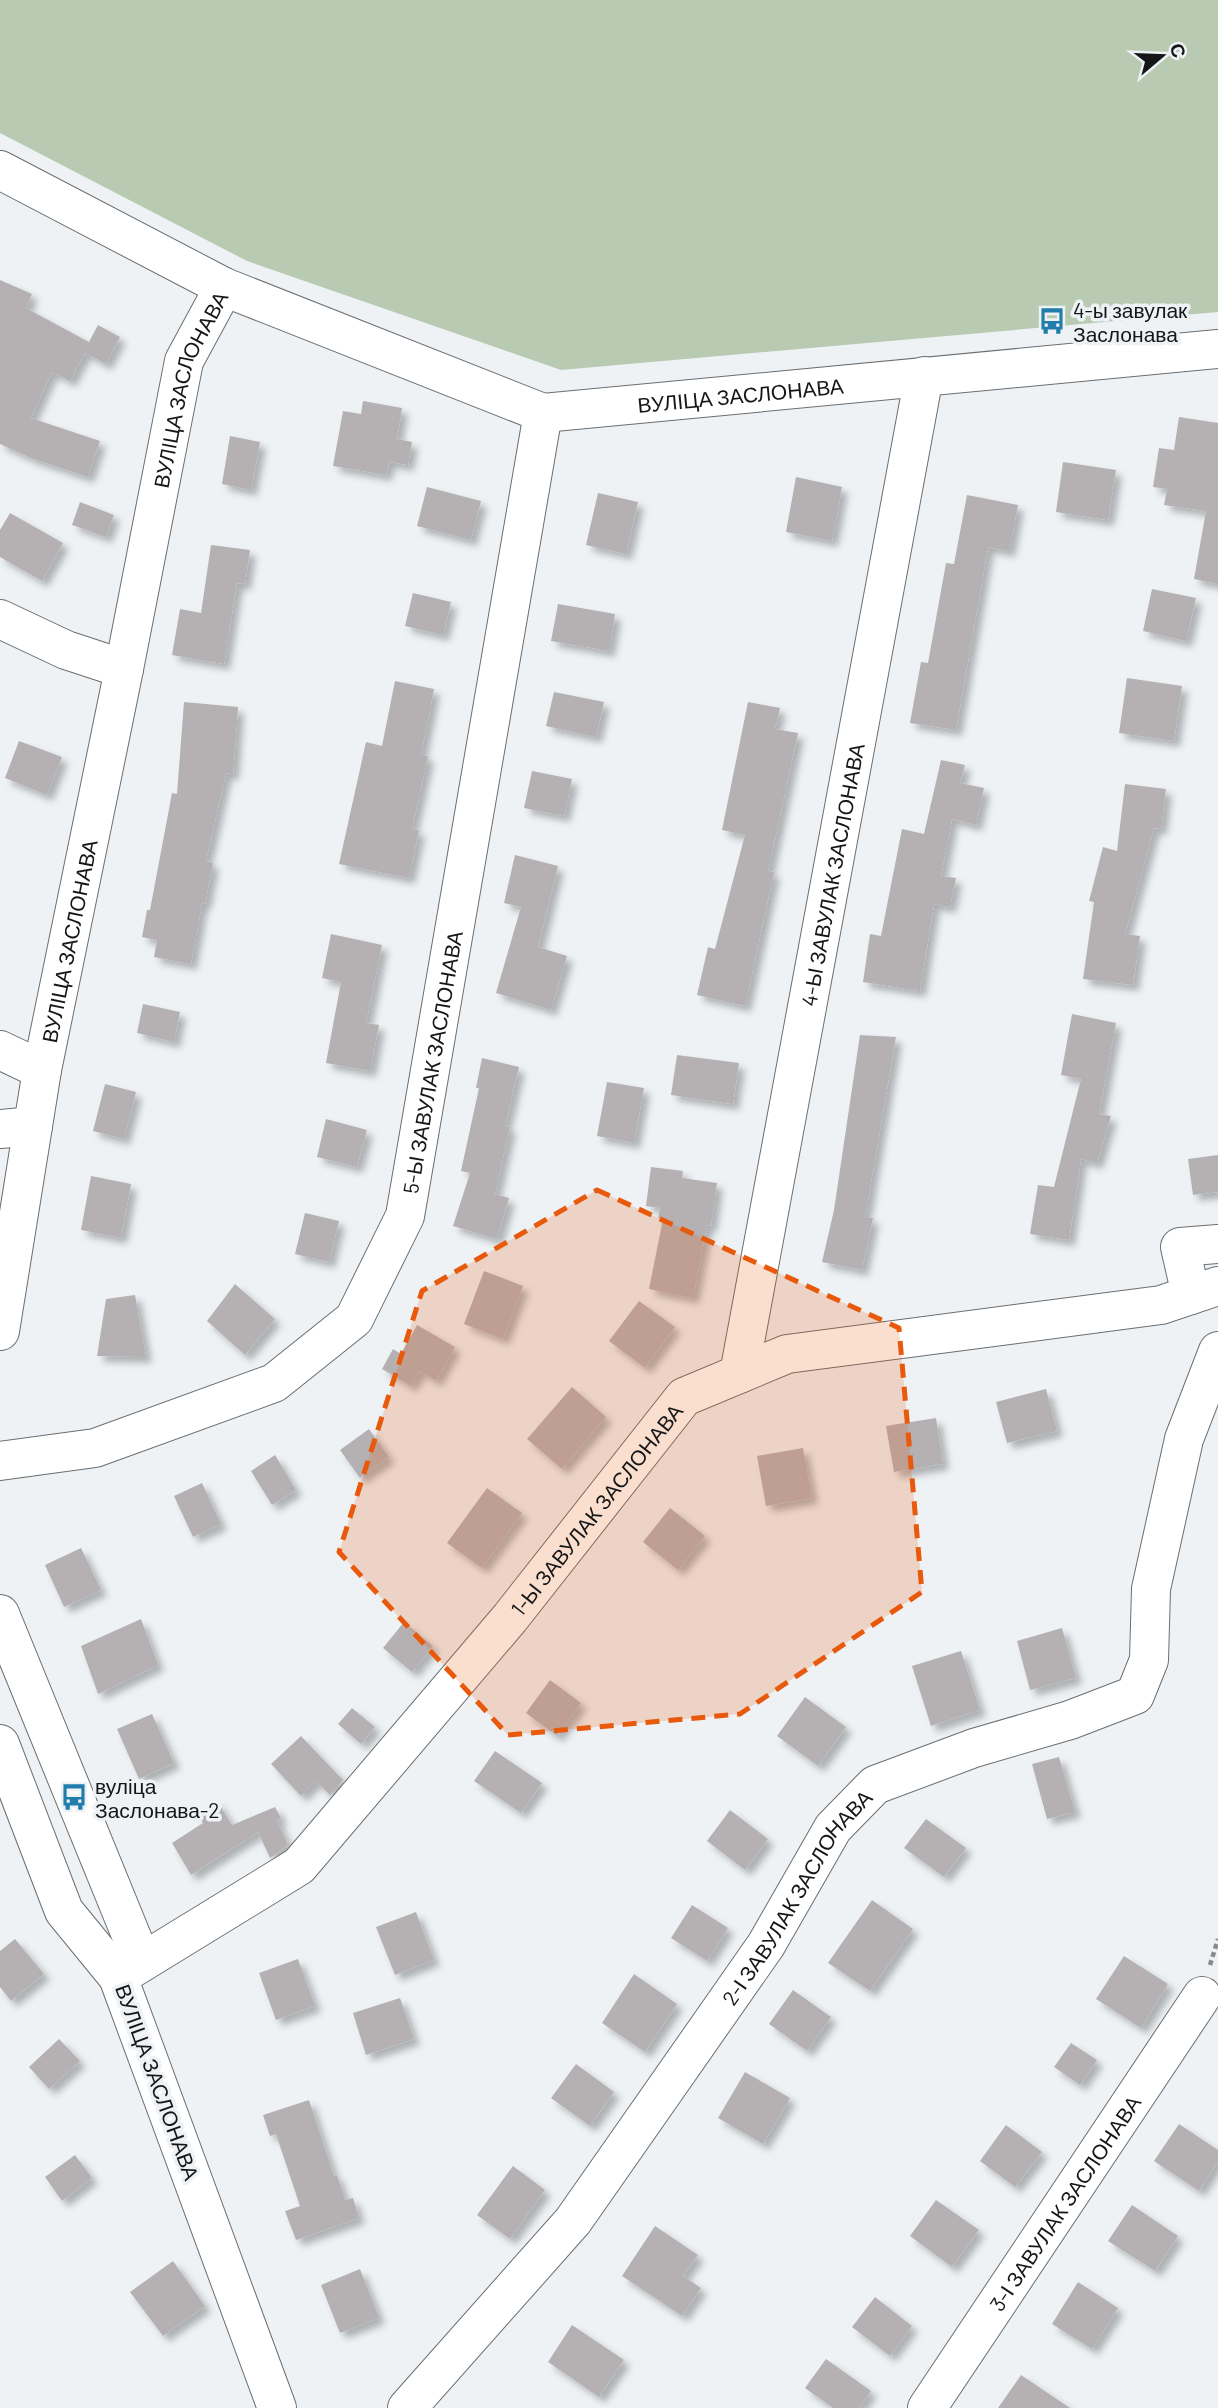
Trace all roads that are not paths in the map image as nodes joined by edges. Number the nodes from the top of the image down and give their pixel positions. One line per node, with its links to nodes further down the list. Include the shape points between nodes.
1 (0, 170): 2 (street)
2 (225, 287): 5 (street, ВУЛІЦА ЗАСЛОНАВА); 7 (street, ВУЛІЦА ЗАСЛОНАВА, via 184,361)
3 (1218, 349): 4 (street, ВУЛІЦА ЗАСЛОНАВА)
4 (924, 376): 5 (street, ВУЛІЦА ЗАСЛОНАВА); 15 (street, 4-Ы ЗАВУЛАК ЗАСЛОНАВА)
5 (543, 412): 16 (street, 5-Ы ЗАВУЛАК ЗАСЛОНАВА, via 404,1216 354,1319 274,1383 95,1448)
6 (0, 619): 7 (street, via 66,650)
7 (124, 669): 9 (street, ВУЛІЦА ЗАСЛОНАВА)
8 (0, 1050): 9 (street)
9 (42, 1070): 10 (street, ВУЛІЦА ЗАСЛОНАВА)
10 (16, 1128): 13 (street, ВУЛІЦА ЗАСЛОНАВА)
11 (1218, 1244): 12 (street, via 1180,1247)
12 (1204, 1291): 15 (street, 1-Ы ЗАВУЛАК ЗАСЛОНАВА, via 1160,1305 787,1354)
13 (0, 1331)
14 (1218, 1351): 22 (street, 2-І ЗАВУЛАК ЗАСЛОНАВА, via 1184,1439 1152,1589 1149,1660 1135,1695 875,1786 833,1828 766,1945 573,2221)
15 (739, 1374): 19 (street, 1-Ы ЗАВУЛАК ЗАСЛОНАВА, via 684,1397 510,1618 299,1866)
16 (0, 1461)
17 (0, 1614): 19 (street, ВУЛІЦА ЗАСЛОНАВА)
18 (0, 1744): 19 (street, via 64,1911)
19 (130, 1970): 21 (street, ВУЛІЦА ЗАСЛОНАВА)
20 (1202, 1996): 23 (street, 3-І ЗАВУЛАК ЗАСЛОНАВА)
21 (277, 2408)
22 (407, 2408)
23 (927, 2408)

